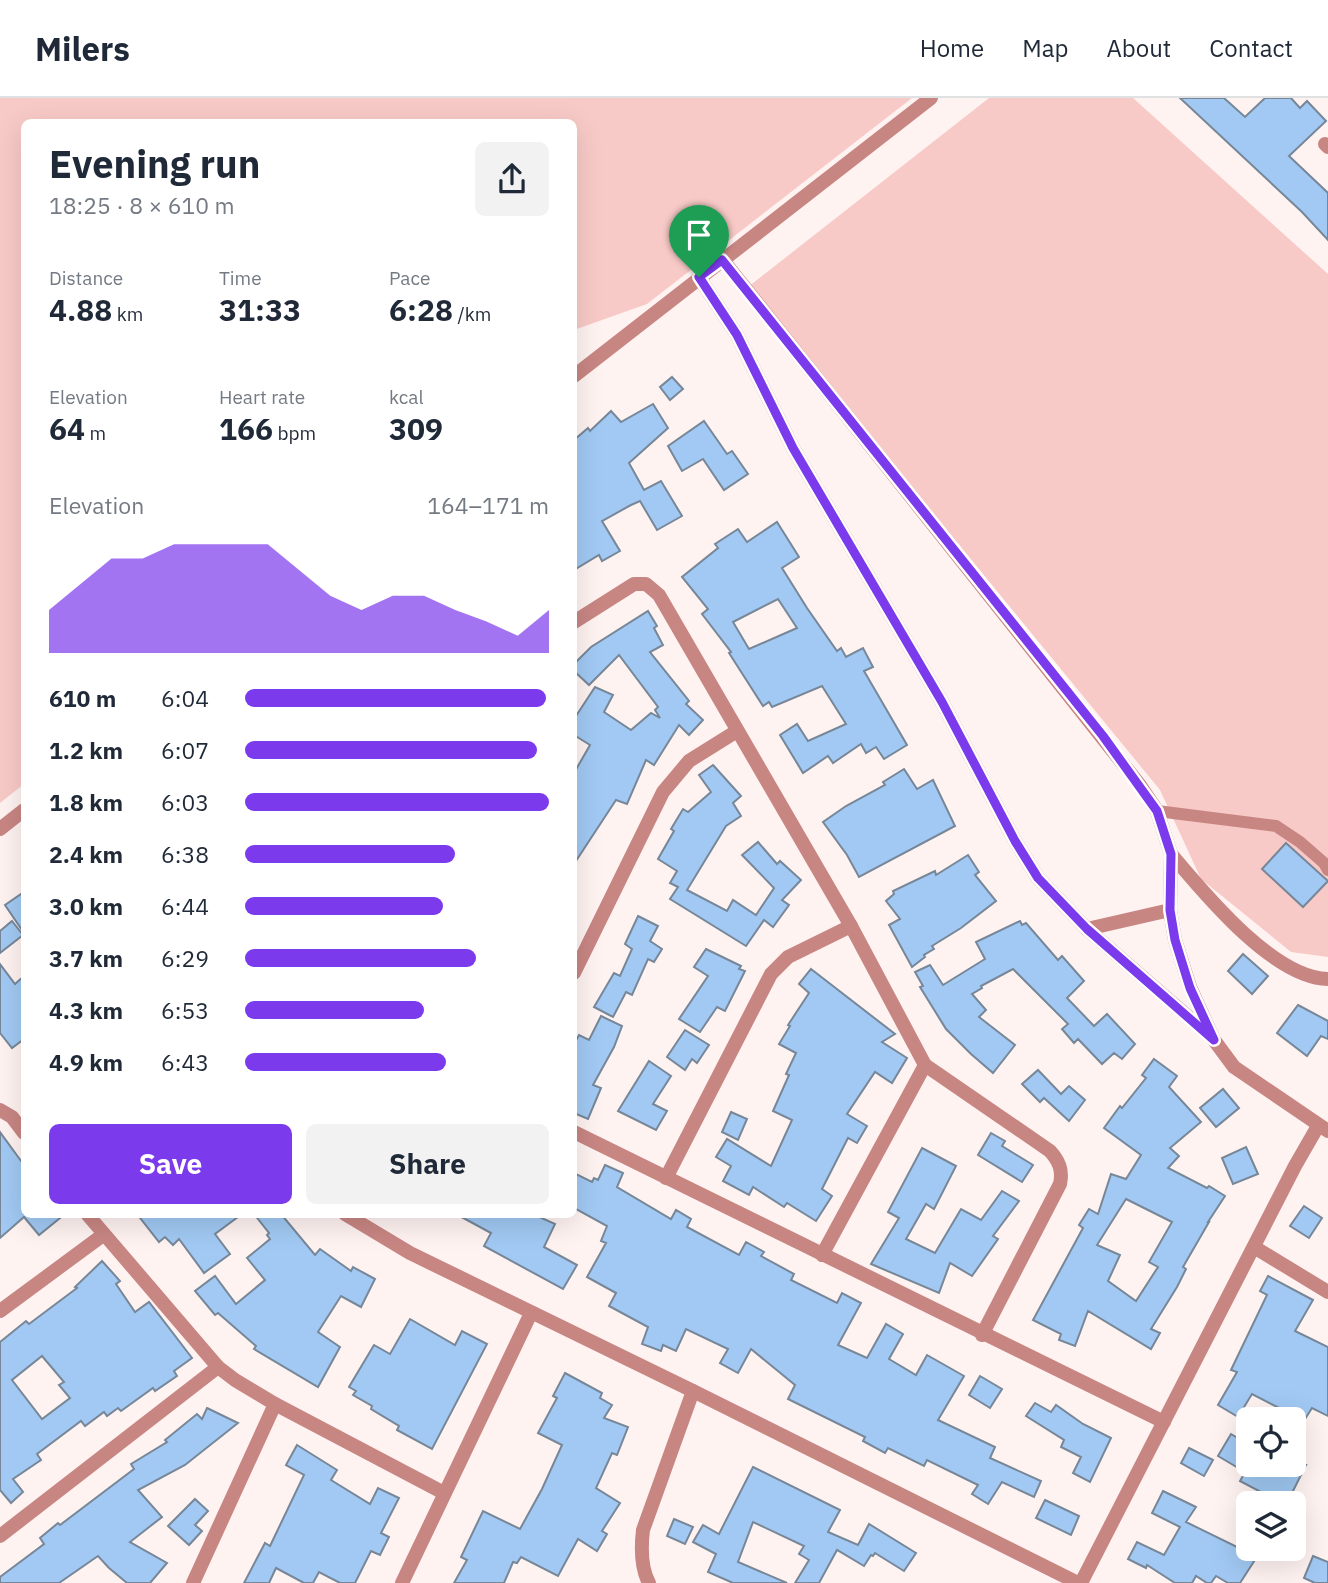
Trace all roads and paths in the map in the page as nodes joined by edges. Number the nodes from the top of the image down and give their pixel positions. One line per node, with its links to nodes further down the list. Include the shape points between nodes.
1 (931, 98): 2 (street)
2 (722, 260): 3 (street); 7 (street, via 1103,736)
3 (699, 277): 4 (street); 14 (street, via 737,335 793,448 942,702 1015,841 1038,878)
4 (577, 374)
5 (577, 620): 6 (street, via 634,584 646,584 659,595)
6 (737, 731): 13 (street); 15 (street, via 689,761 663,792)
7 (1157, 811): 10 (street); 11 (lane, via 1276,826)
8 (21, 814): 9 (street)
9 (0, 829)
10 (1171, 854): 12 (street); 16 (street, via 1227,918 1275,957 1303,974)
11 (1328, 870)
12 (1170, 910): 14 (street); 17 (street, via 1190,988)
13 (851, 926): 18 (street); 23 (street, via 788,957 771,974)
14 (1087, 929): 17 (street)
15 (577, 967)
16 (1328, 979)
17 (1214, 1040): 20 (street, via 1234,1067)
18 (925, 1065): 28 (street); 32 (street, via 1050,1151 1062,1171 1054,1196)
19 (0, 1110): 21 (street)
20 (1323, 1128): 27 (street)
21 (21, 1129)
22 (577, 1134): 23 (street)
23 (666, 1178): 28 (street)
24 (90, 1218): 26 (street)
25 (352, 1218): 31 (street, via 410,1253)
26 (103, 1236): 30 (street); 33 (street)
27 (1254, 1247): 29 (street); 36 (street)
28 (822, 1255): 32 (street)
29 (1328, 1292)
30 (0, 1311)
31 (531, 1313): 34 (street); 37 (street)
32 (982, 1335): 36 (street)
33 (218, 1367): 35 (street); 38 (street)
34 (693, 1391): 39 (street, via 643,1531); 42 (street)
35 (275, 1404): 37 (street); 40 (street)
36 (1164, 1422): 42 (street)
37 (444, 1493): 41 (street)
38 (0, 1536)
39 (646, 1581)
40 (192, 1583)
41 (402, 1583)
42 (1080, 1583)

